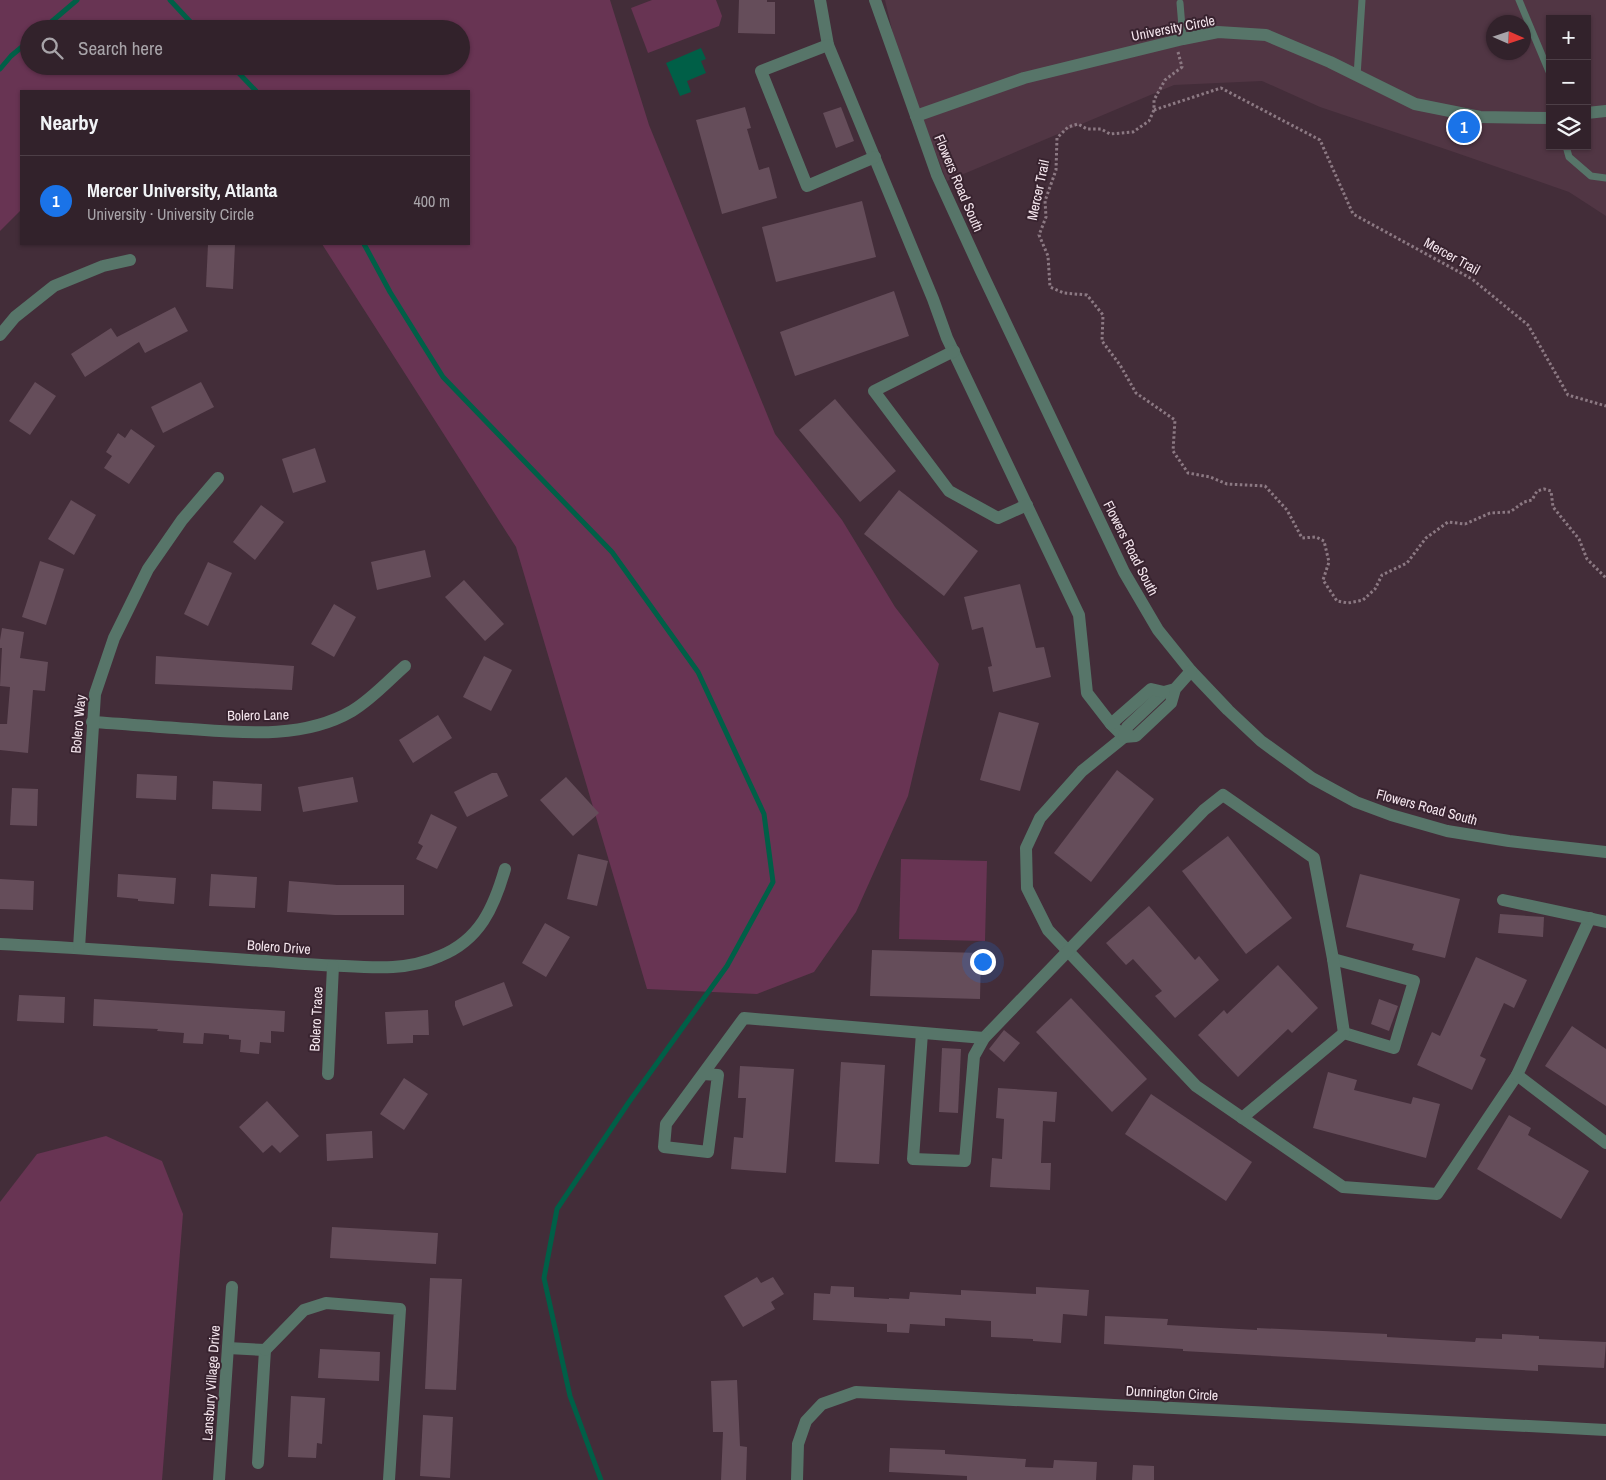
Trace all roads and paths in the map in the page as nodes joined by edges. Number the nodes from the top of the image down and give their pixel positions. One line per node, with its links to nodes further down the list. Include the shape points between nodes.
1 (820, 0): 7 (street)
2 (875, 0): 14 (street, Flowers Road South)
3 (1362, 0): 10 (lane)
4 (1519, 0): 8 (lane)
5 (1180, 3): 6 (lane)
6 (1183, 39): 10 (street, University Circle, via 1218,32 1266,35); 14 (street, University Circle, via 1024,78)
7 (828, 45): 17 (street); 17 (street, via 761,71 807,186)
8 (1546, 64)
9 (1182, 67): 11 (path, Mercer Trail, via 1165,80 1154,100)
10 (1358, 76): 15 (street, University Circle, via 1415,104 1480,117)
11 (1154, 110): 22 (path, Mercer Trail, via 1221,88 1320,140 1353,214 1472,279 1528,325 1568,395); 25 (path, Mercer Trail, via 1149,121 1134,132 1110,134 1078,124 1068,127 1057,138 1056,170 1045,201 1046,217 1040,235 1048,256 1050,287 1086,295 1103,315 1102,341 1136,393 1175,420 1174,451 1188,474 1210,477 1227,484 1265,486 1287,510 1302,538 1316,537 1324,541 1329,562 1323,580 1337,601 1363,600 1382,575 1407,563 1426,538 1448,522 1465,524 1490,513 1510,512 1544,489 1551,491 1553,507 1579,539 1587,559)
12 (1606, 111): 13 (street)
13 (1591, 113)
14 (916, 116): 27 (street, Flowers Road South, via 937,174 980,272 1124,572 1158,630)
15 (1546, 118)
16 (1567, 150): 18 (lane, via 1569,157 1591,176)
17 (875, 157): 21 (street)
18 (1606, 178)
19 (130, 260): 20 (street, via 103,266 54,286 15,317)
20 (0, 336)
21 (954, 351): 24 (street); 24 (street, via 874,390 949,491 998,518)
22 (1606, 406)
23 (218, 478): 29 (street, Bolero Way, via 182,520 148,569 114,638 95,694)
24 (1027, 505): 30 (street, via 1079,615 1087,693)
25 (1606, 578)
26 (405, 666): 29 (street, Bolero Lane, via 353,710 323,723 283,732 247,733)
27 (1191, 671): 28 (street); 32 (street, Flowers Road South, via 1262,742 1312,778 1356,802 1447,830)
28 (1169, 691): 30 (street, via 1151,689); 31 (street, via 1127,727)
29 (92, 722): 38 (street, Bolero Way)
30 (1111, 724): 31 (street)
31 (1124, 737): 39 (street, via 1082,771 1040,818 1026,848 1027,888 1048,930)
32 (1606, 852)
33 (505, 869): 41 (street, Bolero Drive, via 490,910 477,931 454,949 414,966)
34 (1503, 900): 35 (street)
35 (1590, 918): 36 (street); 47 (street)
36 (1606, 922)
37 (0, 944): 38 (street, Bolero Drive)
38 (79, 948): 41 (street, Bolero Drive)
39 (1068, 950): 40 (street, via 1204,810 1223,795 1314,858); 44 (street); 48 (street, via 1196,1086)
40 (1333, 959): 43 (street); 43 (street, via 1414,980 1394,1048)
41 (334, 966): 45 (street, Bolero Trace)
42 (922, 1033): 44 (street); 44 (street, via 913,1159 965,1161 974,1056); 46 (street, via 744,1018)
43 (1344, 1033): 48 (street)
44 (984, 1038)
45 (328, 1074)
46 (703, 1074): 46 (street, via 666,1124 664,1147 708,1152 718,1075)
47 (1517, 1075): 48 (street, via 1437,1194 1343,1187); 49 (street)
48 (1242, 1118)
49 (1606, 1143)
50 (232, 1287): 51 (street, Lansbury Village Drive)
51 (228, 1348): 52 (street); 55 (street, Lansbury Village Drive)
52 (265, 1350): 54 (street); 56 (street, via 304,1310 326,1303 400,1309)
53 (1606, 1430): 57 (street, Dunnington Circle, via 856,1392 822,1404 806,1421 798,1444)
54 (258, 1463)
55 (219, 1480)
56 (390, 1480)
57 (797, 1480)

